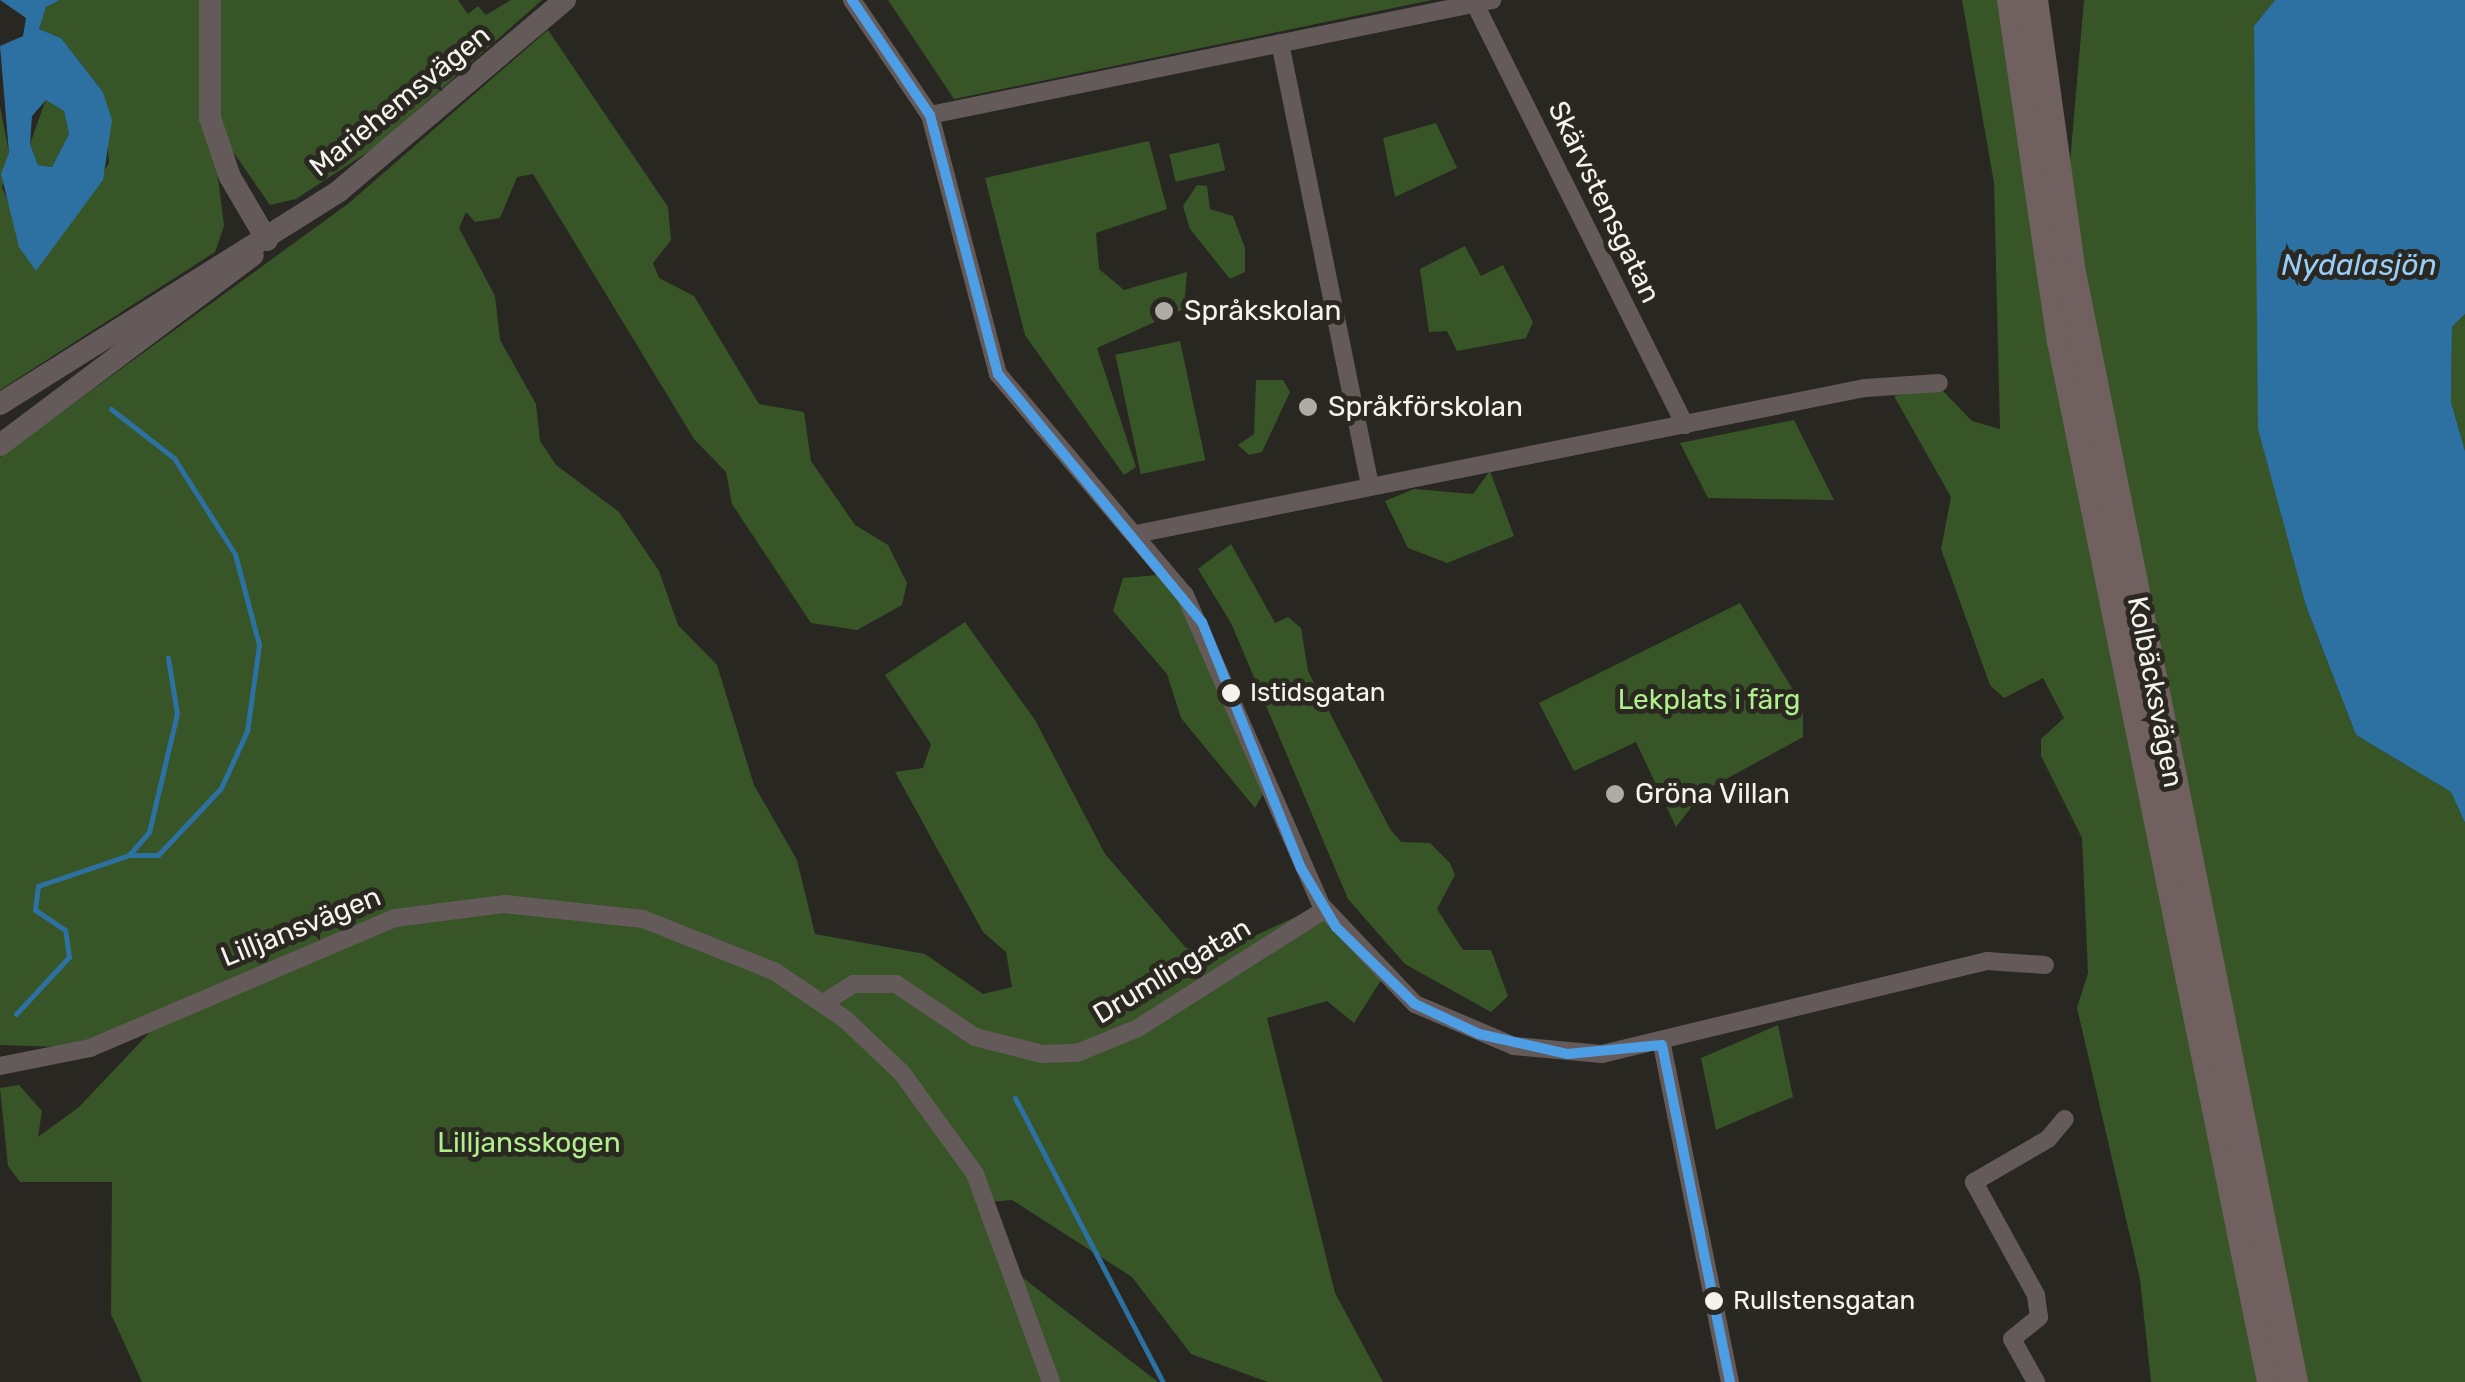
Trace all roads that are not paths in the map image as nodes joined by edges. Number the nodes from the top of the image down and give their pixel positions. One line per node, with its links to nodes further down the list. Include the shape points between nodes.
1 (210, 0): 8 (street, via 210,118 230,177)
2 (565, 0): 8 (street, Mariehemsvägen, via 382,160)
3 (852, 0): 7 (street)
4 (1480, 1): 6 (street, Skärvstensgatan); 11 (street, Skärvstensgatan)
5 (2028, 1): 24 (highway, Kolbäcksvägen, via 2062,341); 25 (highway, Kolbäcksvägen, via 2075,292)
6 (1280, 44): 7 (street, Skärvstensgatan); 13 (street)
7 (930, 115): 14 (street, via 998,374)
8 (266, 240): 10 (street, Mariehemsvägen); 12 (street, Mariehemsvägen, via 224,283)
9 (1939, 383): 11 (street)
10 (0, 404)
11 (1685, 425): 13 (street)
12 (0, 445)
13 (1370, 486): 14 (street)
14 (1136, 534): 15 (street, via 1202,622)
15 (1324, 910): 17 (street, Drumlingatan, via 1138,1028 1077,1053 1042,1054 976,1036 896,984 853,984); 18 (street, via 1383,977 1446,1022 1544,1052)
16 (2046, 965): 18 (street, via 1987,961)
17 (824, 1003): 19 (street, Lilljansvägen, via 750,958 642,918 470,906 359,928 90,1048); 21 (street, Lilljansvägen, via 902,1073 960,1148 1006,1246)
18 (1662, 1046): 22 (street)
19 (0, 1066)
20 (2065, 1119): 23 (street, via 2048,1139 1974,1182 2036,1294 2039,1317 2012,1339)
21 (1050, 1382)
22 (1730, 1382)
23 (2036, 1382)
24 (2272, 1382)
25 (2293, 1382)

